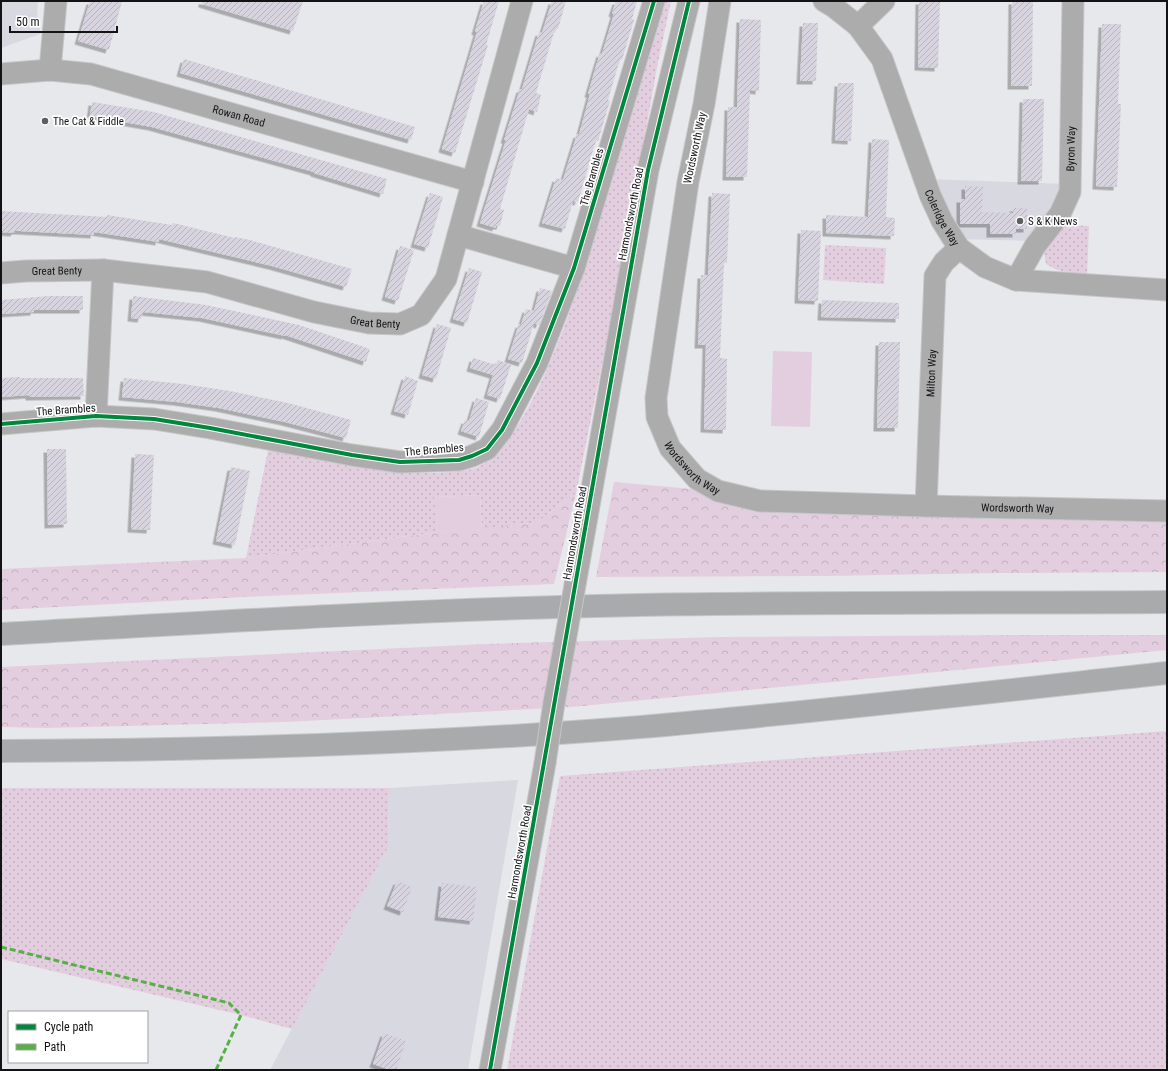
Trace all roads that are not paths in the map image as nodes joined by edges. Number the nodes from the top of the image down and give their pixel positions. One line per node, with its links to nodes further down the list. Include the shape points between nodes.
1 (56, 1): 10 (street)
2 (522, 1): 12 (street, Great Benty)
3 (654, 1): 15 (street, The Brambles)
4 (689, 1): 28 (street, Harmondsworth Road, bridge, via 648,170)
5 (720, 1): 22 (street, Wordsworth Way, via 704,104 686,190 656,398 657,417 662,432 670,448 697,479 718,491 760,501)
6 (824, 1): 9 (street, Coleridge Way)
7 (884, 1): 9 (street)
8 (1072, 1): 18 (street, Byron Way, via 1070,192 1060,214 1035,246)
9 (858, 26): 14 (street, Coleridge Way, via 882,59 930,195)
10 (50, 70): 11 (street, Rowan Road); 12 (street, Rowan Road, via 92,74)
11 (1, 74)
12 (473, 182): 13 (street, Great Benty)
13 (458, 235): 15 (street); 16 (street, Great Benty, via 446,279 420,315 400,324 369,323 314,312 207,282)
14 (959, 248): 18 (street, Coleridge Way, via 985,267); 22 (street, Milton Way, via 944,262 935,276)
15 (574, 268): 20 (street, The Brambles, via 537,363 502,430 487,449 472,456 458,460 400,462 210,428 154,420)
16 (103, 270): 17 (street, Great Benty); 20 (street)
17 (1, 273)
18 (1016, 280): 19 (street, Coleridge Way)
19 (1167, 290)
20 (96, 416): 21 (street, The Brambles)
21 (1, 424)
22 (926, 506): 23 (street, Wordsworth Way)
23 (1167, 511)
24 (1167, 602): 25 (highway, via 655,605 358,615)
25 (1, 634)
26 (1167, 673): 27 (highway, via 818,711 508,736 204,748)
27 (1, 751)
28 (490, 1070)

